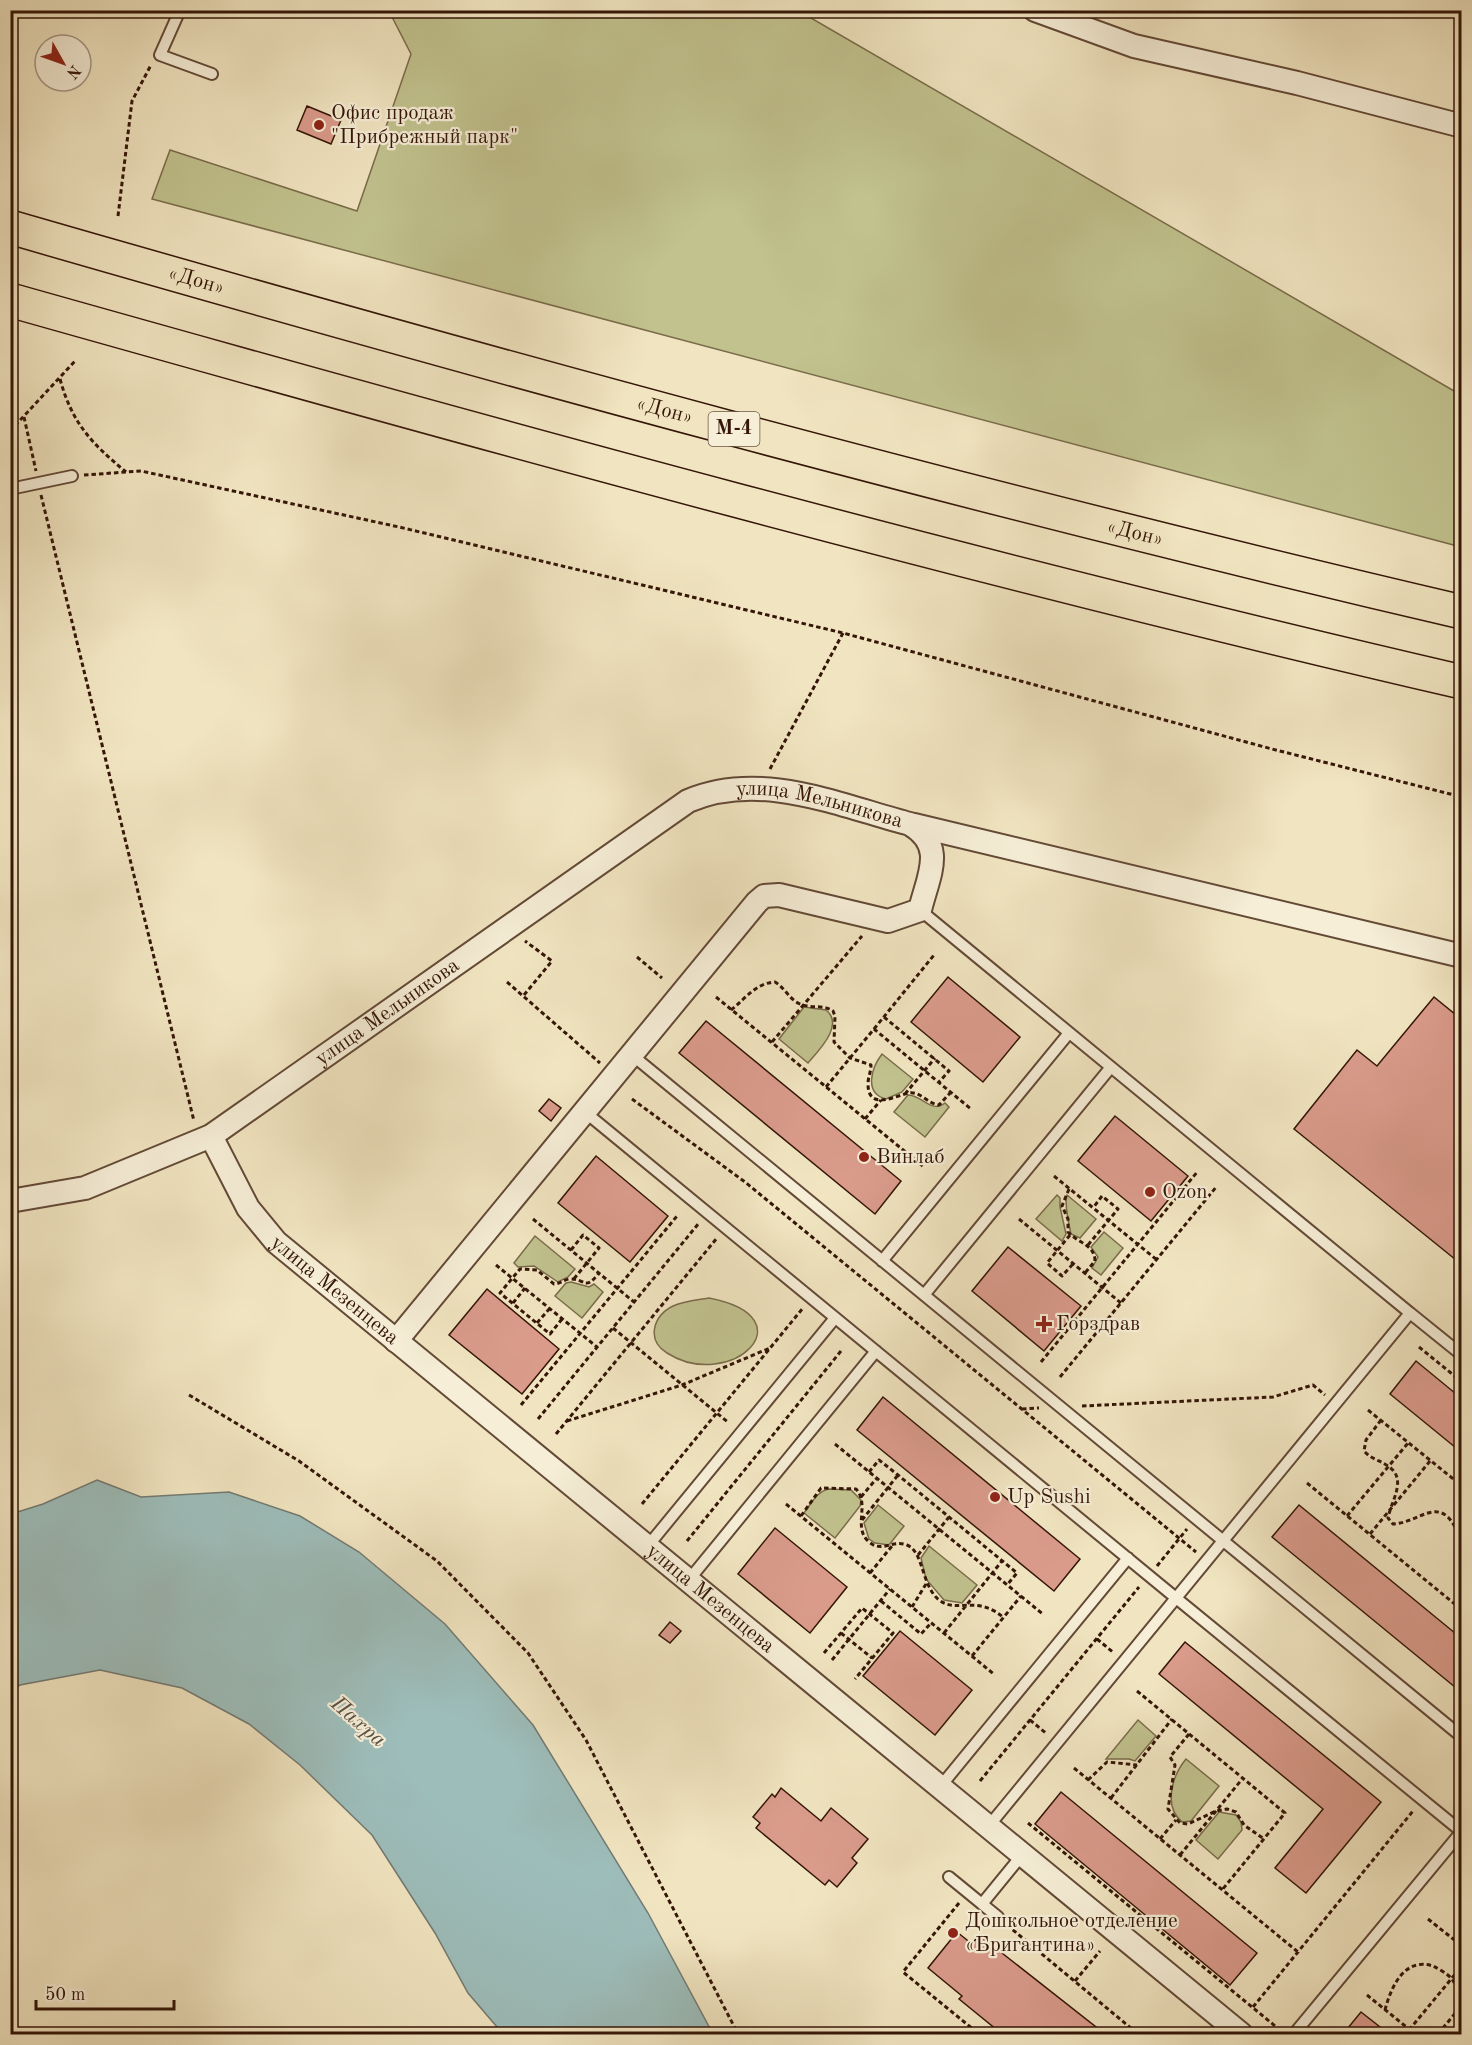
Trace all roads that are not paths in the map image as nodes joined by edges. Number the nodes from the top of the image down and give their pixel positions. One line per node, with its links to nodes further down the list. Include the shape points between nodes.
1 (180, 10): 3 (lane, via 160,55)
2 (1035, 10): 4 (street, via 1134,46)
3 (212, 74)
4 (1461, 126)
5 (10, 228): 9 (highway, «Дон» / М-4, via 540,378 1303,575)
6 (10, 300): 10 (highway, via 486,434 856,532 1267,637)
7 (72, 476): 8 (lane)
8 (10, 489)
9 (1461, 612)
10 (1461, 682)
11 (910, 824): 12 (street, улица Мельникова, via 925,833 932,847); 13 (street); 18 (street, улица Мельникова, via 760,787 710,791 688,801)
12 (920, 910): 14 (lane); 15 (street, via 888,921 779,895 764,896)
13 (1461, 956)
14 (1069, 1033): 16 (lane); 20 (lane)
15 (632, 1055): 17 (street); 20 (lane)
16 (1111, 1067): 21 (lane); 22 (lane)
17 (585, 1112): 23 (lane); 24 (street)
18 (204, 1133): 19 (street, улица Мельникова, via 84,1188); 24 (street, улица Мезенцева, via 260,1225)
19 (10, 1201)
20 (882, 1261): 21 (lane)
21 (924, 1295): 27 (lane)
22 (1410, 1313): 26 (lane); 27 (lane)
23 (835, 1318): 25 (lane); 28 (lane)
24 (396, 1341): 28 (street, улица Мезенцева)
25 (876, 1351): 29 (lane); 30 (lane)
26 (1461, 1355)
27 (1223, 1541): 31 (lane); 32 (lane)
28 (647, 1547): 30 (street, улица Мезенцева)
29 (1128, 1558): 31 (lane); 33 (lane)
30 (688, 1581): 33 (street, улица Мезенцева)
31 (1176, 1598): 34 (lane); 35 (lane)
32 (1461, 1737)
33 (939, 1787): 34 (street, улица Мезенцева)
34 (988, 1827): 36 (street, улица Мезенцева)
35 (1461, 1831): 41 (lane)
36 (1022, 1855): 38 (lane); 40 (street, улица Мезенцева)
37 (949, 1877): 38 (lane)
38 (982, 1904): 39 (lane)
39 (998, 1917)
40 (1241, 2034)
41 (1294, 2034)

